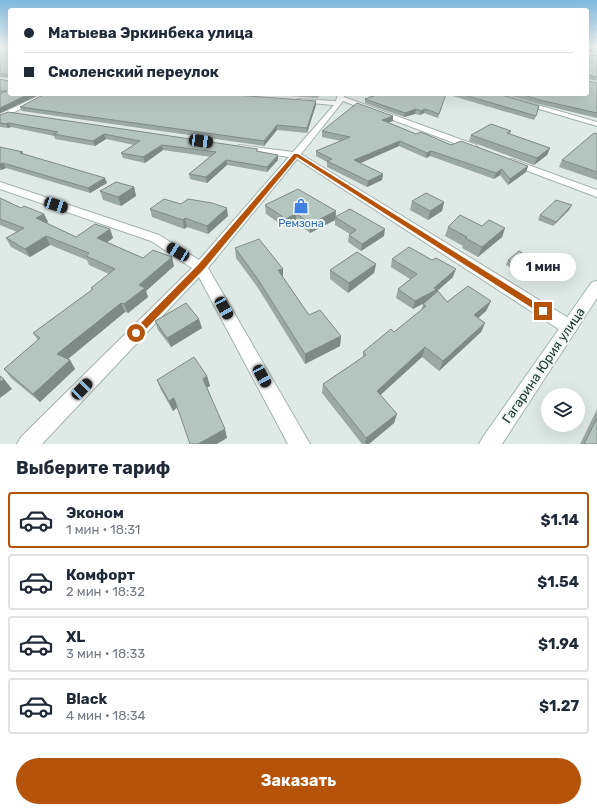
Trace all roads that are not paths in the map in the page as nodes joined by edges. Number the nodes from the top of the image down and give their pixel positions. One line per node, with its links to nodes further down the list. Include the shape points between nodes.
1 (44, 96): 5 (street)
2 (498, 96): 8 (street)
3 (340, 98): 4 (street); 10 (street); 11 (street)
4 (294, 100)
5 (12, 113): 6 (street); 7 (street)
6 (28, 115)
7 (0, 118)
8 (597, 124)
9 (233, 146): 11 (street)
10 (480, 150)
11 (296, 155): 15 (street); 17 (street)
12 (502, 158): 14 (street)
13 (0, 185): 15 (street, via 155,238)
14 (597, 194)
15 (201, 267): 18 (street); 19 (street)
16 (597, 286): 17 (street, Гагарина Юрия улица)
17 (568, 327): 20 (street, Гагарина Юрия улица)
18 (28, 444)
19 (299, 444)
20 (490, 444)

